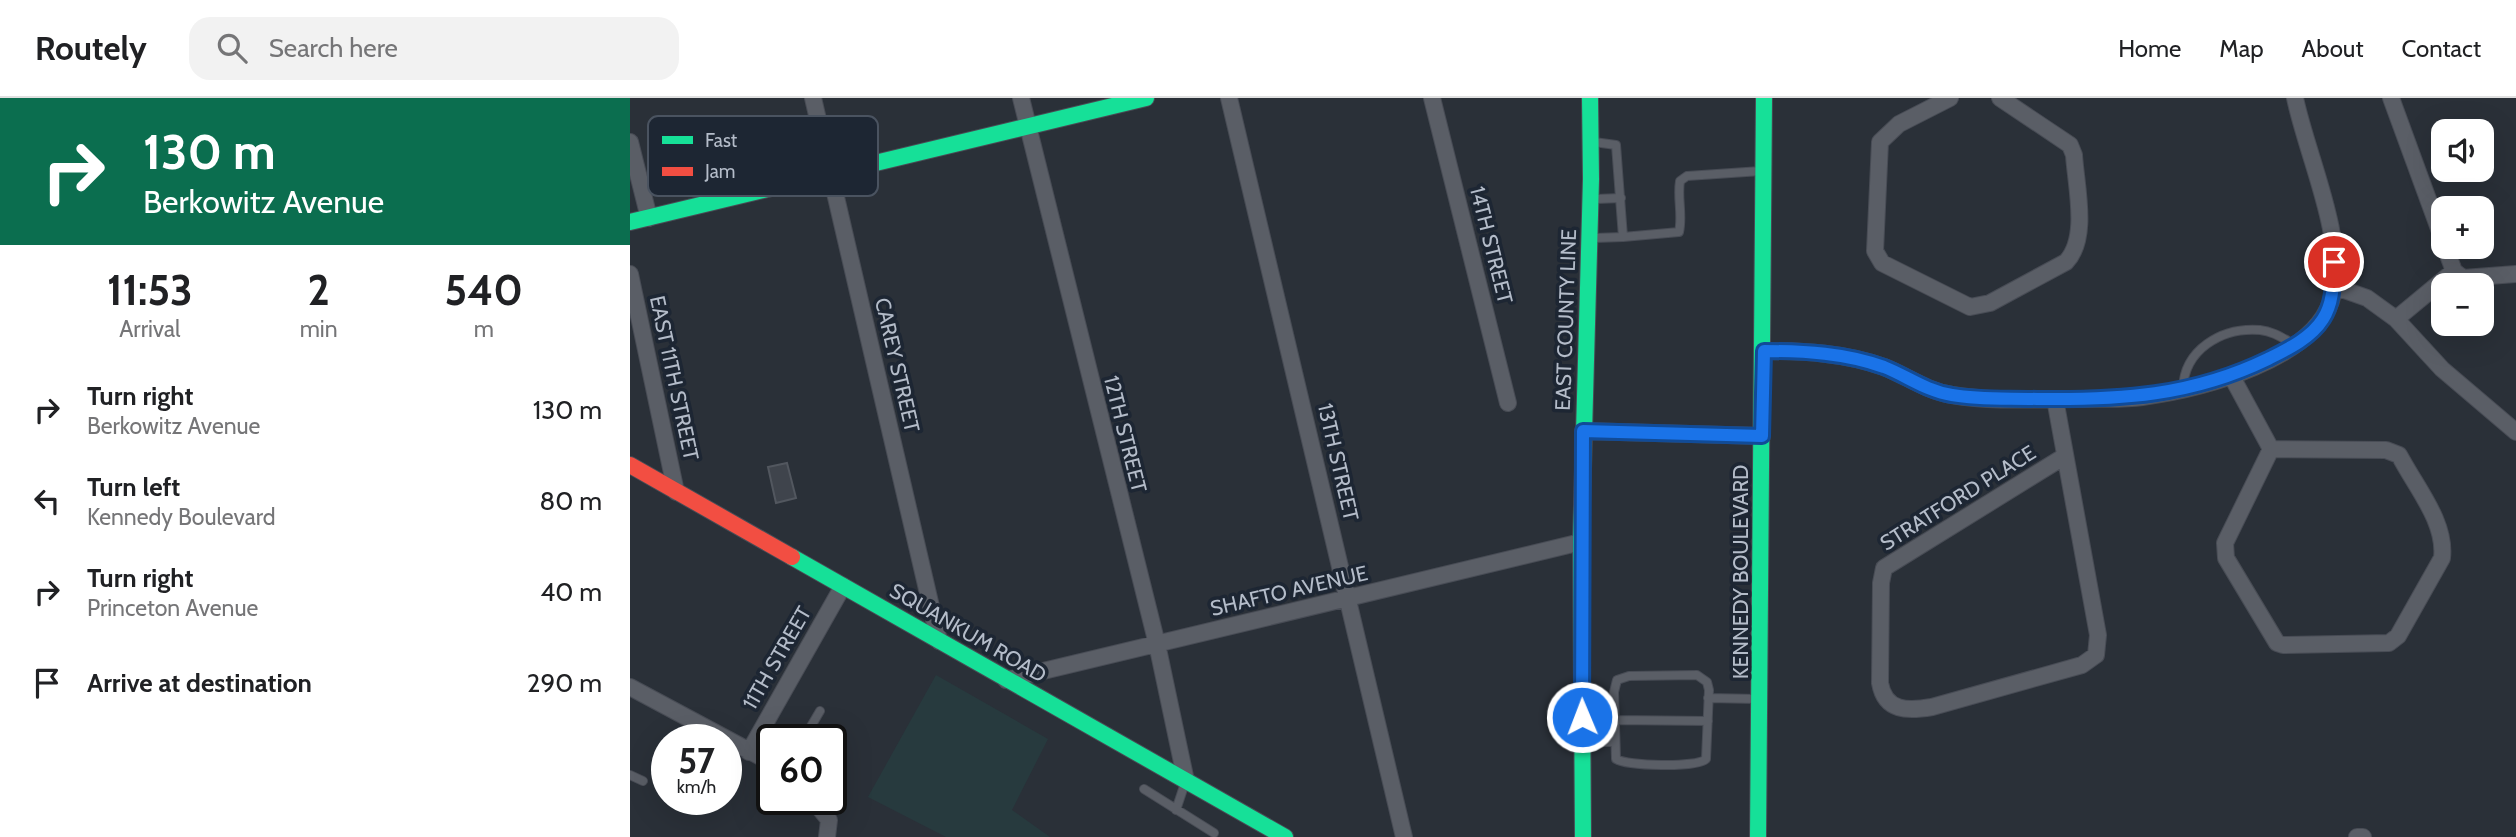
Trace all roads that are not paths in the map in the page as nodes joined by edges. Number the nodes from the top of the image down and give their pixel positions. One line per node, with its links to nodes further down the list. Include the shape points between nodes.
1 (813, 98): 12 (street, CAREY STREET)
2 (1021, 98): 13 (street, 12TH STREET)
3 (1146, 98): 13 (main road)
4 (1229, 98): 48 (street, 13TH STREET)
5 (1433, 98): 38 (street, 14TH STREET)
6 (1590, 98): 15 (main road, EAST COUNTY LINE)
7 (1764, 98): 17 (main road, KENNEDY BOULEVARD)
8 (1950, 98): 9 (street, via 1899,124 1880,142 1875,251 1882,263 1970,307 1990,303 2066,262 2075,253 2079,236 2070,145)
9 (2000, 98)
10 (2295, 98): 31 (street, via 2330,230)
11 (2391, 98): 22 (street)
12 (817, 116)
13 (1028, 127): 16 (main road); 50 (street, 12TH STREET)
14 (630, 142): 23 (street)
15 (1591, 142): 20 (lane, via 1616,145); 21 (main road, EAST COUNTY LINE)
16 (878, 163)
17 (1764, 171): 25 (lane, via 1687,176 1679,187 1679,232); 34 (main road, KENNEDY BOULEVARD)
18 (740, 196): 23 (main road)
19 (836, 196): 49 (street, CAREY STREET)
20 (1621, 198): 21 (lane); 25 (lane)
21 (1590, 200): 26 (main road, EAST COUNTY LINE)
22 (2431, 207)
23 (649, 218): 24 (main road)
24 (630, 222)
25 (1623, 237): 26 (lane)
26 (1589, 238): 39 (main road, EAST COUNTY LINE)
27 (2450, 259): 28 (street)
28 (2454, 271): 30 (street, via 2463,278); 32 (street)
29 (630, 274): 45 (street, EAST 11TH STREET)
30 (2516, 274)
31 (2333, 286): 32 (street, via 2367,298); 33 (street, via 2323,318)
32 (2396, 319): 40 (street, via 2442,369)
33 (2295, 345): 35 (street); 36 (lane, via 2262,330 2213,339 2188,362)
34 (1764, 351): 37 (street, via 1848,357 1950,395); 41 (main road, KENNEDY BOULEVARD)
35 (2232, 377): 36 (street); 42 (street)
36 (2183, 389): 37 (street, via 2140,398)
37 (2055, 399): 43 (street, STRATFORD PLACE)
38 (1508, 402)
39 (1583, 431): 41 (street); 46 (main road, EAST COUNTY LINE)
40 (2516, 432)
41 (1762, 436): 54 (main road, KENNEDY BOULEVARD)
42 (2271, 449): 42 (street, via 2225,550 2277,643 2389,643 2398,636 2444,547 2440,530 2399,455 2386,450)
43 (2065, 456): 43 (street, STRATFORD PLACE, via 1884,568 1880,683 1895,706 1909,711 1932,707 2082,665 2096,654 2098,635)
44 (630, 465): 45 (main road, SQUANKUM ROAD)
45 (676, 492): 47 (main road, SQUANKUM ROAD)
46 (1581, 542): 48 (street, SHAFTO AVENUE); 60 (main road, EAST COUNTY LINE)
47 (843, 586): 49 (main road, SQUANKUM ROAD); 61 (street, 11TH STREET)
48 (1349, 599): 50 (street, SHAFTO AVENUE); 72 (street, 13TH STREET)
49 (939, 641): 51 (main road, SQUANKUM ROAD)
50 (1157, 644): 51 (street, SHAFTO AVENUE); 65 (street, 12TH STREET)
51 (1006, 680): 65 (main road, SQUANKUM ROAD)
52 (630, 687): 61 (street)
53 (1708, 698): 54 (lane); 56 (lane, via 1707,682 1696,675 1622,677 1615,686); 57 (lane)
54 (1761, 699): 74 (main road, KENNEDY BOULEVARD)
55 (820, 711): 58 (lane)
56 (1614, 720): 57 (lane); 59 (lane)
57 (1708, 721): 59 (lane, via 1708,754 1702,763 1620,762)
58 (812, 724)
59 (1614, 742): 60 (lane)
60 (1582, 743): 73 (main road, EAST COUNTY LINE)
61 (749, 752): 62 (street)
62 (756, 755)
63 (630, 775): 64 (lane)
64 (643, 781)
65 (1186, 782): 67 (lane); 71 (main road, SQUANKUM ROAD)
66 (1144, 789): 67 (lane)
67 (1175, 810): 69 (lane)
68 (825, 815): 70 (street, via 829,820)
69 (1214, 833)
70 (827, 837)
71 (1285, 837)
72 (1404, 837)
73 (1583, 837)
74 (1758, 837)
75 (2357, 837): 76 (street)
76 (2363, 837)

